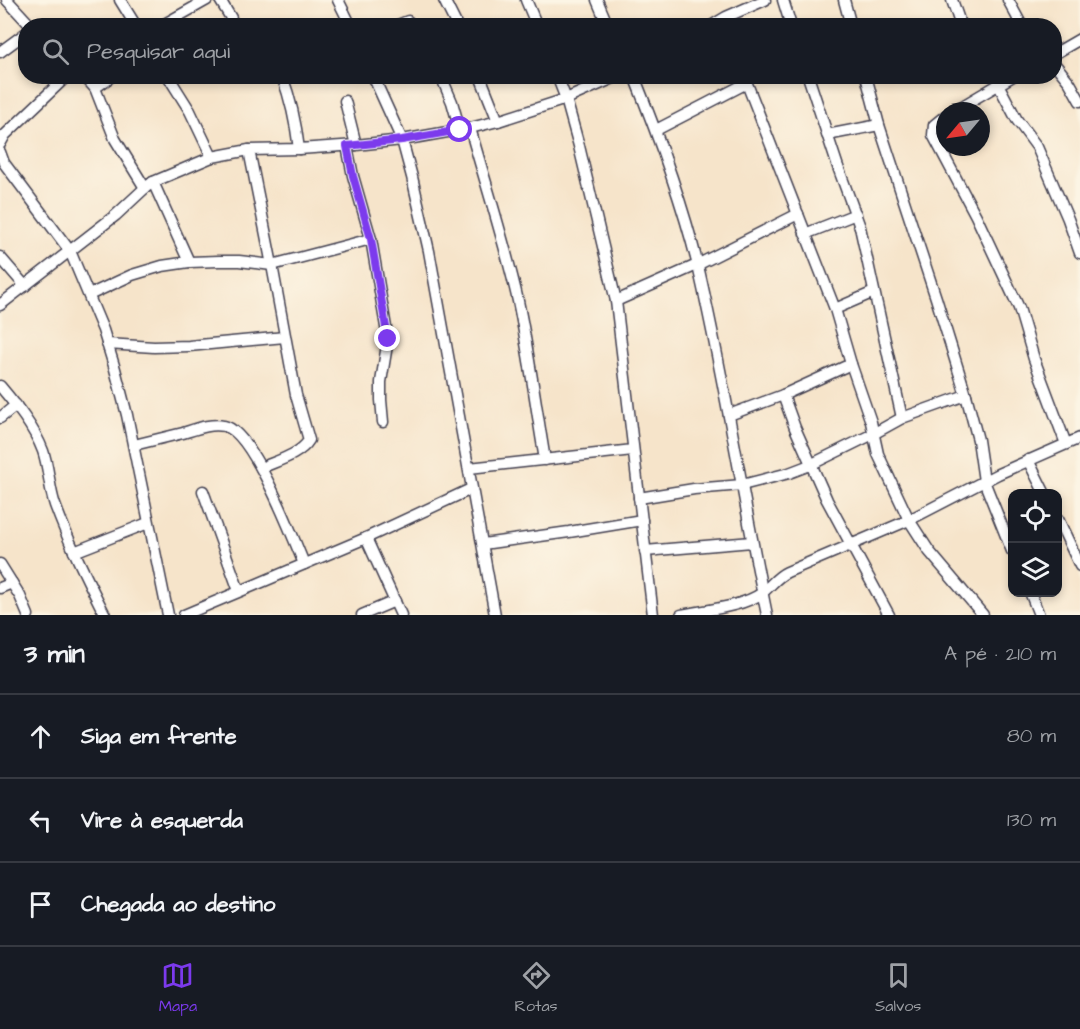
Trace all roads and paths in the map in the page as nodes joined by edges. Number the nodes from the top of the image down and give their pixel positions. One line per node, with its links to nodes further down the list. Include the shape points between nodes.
1 (6, 0): 15 (street)
2 (120, 0): 16 (street)
3 (207, 0): 17 (street)
4 (220, 0): 18 (street)
5 (338, 0): 19 (street)
6 (444, 0): 20 (street)
7 (526, 0): 21 (street)
8 (597, 0): 22 (street)
9 (765, 0): 14 (street)
10 (783, 0): 24 (street)
11 (844, 0): 25 (street)
12 (952, 0): 26 (street)
13 (1008, 0): 27 (street)
14 (745, 4): 23 (street)
15 (23, 18)
16 (131, 18)
17 (175, 18)
18 (231, 18)
19 (347, 18)
20 (453, 18)
21 (534, 18)
22 (605, 18)
23 (725, 18)
24 (789, 18)
25 (849, 18)
26 (959, 18)
27 (1018, 18)
28 (18, 39): 31 (street)
29 (1080, 39): 30 (street)
30 (1062, 49)
31 (0, 52)
32 (1062, 73): 52 (street)
33 (58, 84): 62 (street)
34 (91, 84): 49 (street)
35 (101, 84): 49 (street)
36 (173, 84): 68 (street)
37 (285, 84): 64 (street)
38 (377, 84): 60 (street)
39 (444, 84): 57 (street)
40 (483, 84): 54 (street)
41 (560, 84): 50 (street)
42 (600, 84): 50 (street)
43 (637, 84): 58 (street)
44 (739, 84): 58 (street)
45 (748, 84): 70 (street)
46 (811, 84): 59 (street)
47 (868, 84): 56 (street)
48 (998, 84): 53 (street); 75 (street, via 1036,147)
49 (95, 88): 69 (street, via 115,139)
50 (566, 99): 54 (street); 83 (street)
51 (345, 101): 63 (street)
52 (1080, 101)
53 (969, 102)
54 (498, 121): 57 (street)
55 (936, 123): 61 (street, via 932,131)
56 (879, 125): 59 (street); 91 (street)
57 (465, 129): 60 (street); 103 (street, via 518,300)
58 (656, 129): 79 (street)
59 (827, 135): 71 (street)
60 (402, 140): 63 (street); 107 (street, via 429,252)
61 (936, 141)
62 (0, 144)
63 (352, 145): 64 (street); 73 (street, via 353,176)
64 (299, 149): 65 (street)
65 (249, 150): 68 (street); 78 (street)
66 (0, 153): 74 (street)
67 (944, 156): 99 (street, via 1019,308)
68 (212, 157): 69 (street)
69 (149, 185): 74 (street); 77 (street)
70 (798, 214): 72 (street); 79 (street)
71 (856, 214): 72 (street); 81 (street)
72 (806, 234): 85 (street)
73 (371, 239): 78 (street); 96 (street, via 388,339 381,382)
74 (70, 251): 80 (street); 82 (street)
75 (1080, 253)
76 (0, 257): 80 (street)
77 (189, 262): 78 (street); 82 (street, via 132,275)
78 (272, 265): 86 (street)
79 (698, 265): 83 (street); 93 (street)
80 (24, 286): 84 (street)
81 (874, 292): 85 (street); 95 (street)
82 (88, 295): 87 (street)
83 (616, 301): 101 (street)
84 (0, 305)
85 (835, 309): 88 (street)
86 (285, 337): 87 (street, via 189,346); 106 (street, via 309,440 296,453)
87 (107, 344): 100 (street)
88 (851, 364): 90 (street); 97 (street)
89 (0, 386): 92 (street)
90 (783, 395): 93 (street); 105 (street)
91 (966, 395): 95 (street); 102 (street)
92 (16, 405): 94 (street); 124 (street, via 44,453 55,504)
93 (729, 415): 110 (street)
94 (0, 418)
95 (902, 418): 97 (street)
96 (383, 422)
97 (873, 434): 105 (street); 116 (street, via 878,454)
98 (1080, 438): 99 (street)
99 (1066, 444): 104 (street)
100 (134, 445): 106 (street, via 223,425 239,434); 117 (street)
101 (633, 450): 103 (street); 114 (street)
102 (981, 456): 108 (street); 109 (street)
103 (545, 460): 107 (street)
104 (1028, 460): 108 (street); 112 (street)
105 (810, 465): 110 (street); 123 (street)
106 (261, 468): 127 (street)
107 (469, 468): 111 (street)
108 (998, 474): 109 (street)
109 (984, 481): 116 (street); 121 (street)
110 (742, 485): 114 (street); 120 (street)
111 (471, 489): 119 (street); 122 (street)
112 (1042, 489)
113 (203, 491): 131 (street)
114 (639, 498): 115 (street)
115 (642, 520): 122 (street); 125 (street)
116 (909, 520): 123 (street); 146 (street, via 934,558)
117 (148, 523): 124 (street); 137 (street)
118 (1062, 528): 128 (street)
119 (366, 538): 127 (street); 134 (street)
120 (752, 542): 125 (street); 132 (street)
121 (1009, 543)
122 (483, 544): 141 (street)
123 (850, 545): 132 (street, via 781,574); 145 (street)
124 (74, 552): 136 (street)
125 (645, 552): 142 (street)
126 (0, 564): 129 (street)
127 (304, 564): 131 (street)
128 (1080, 566)
129 (12, 583): 130 (street); 135 (street)
130 (0, 588)
131 (239, 591): 138 (street)
132 (763, 593): 143 (street, via 744,602); 144 (street)
133 (1032, 597): 147 (street)
134 (395, 601): 139 (street); 140 (street)
135 (28, 615)
136 (105, 615)
137 (168, 615)
138 (184, 615)
139 (362, 615)
140 (401, 615)
141 (495, 615)
142 (653, 615)
143 (681, 615)
144 (767, 615)
145 (889, 615)
146 (983, 615)
147 (1039, 615)

